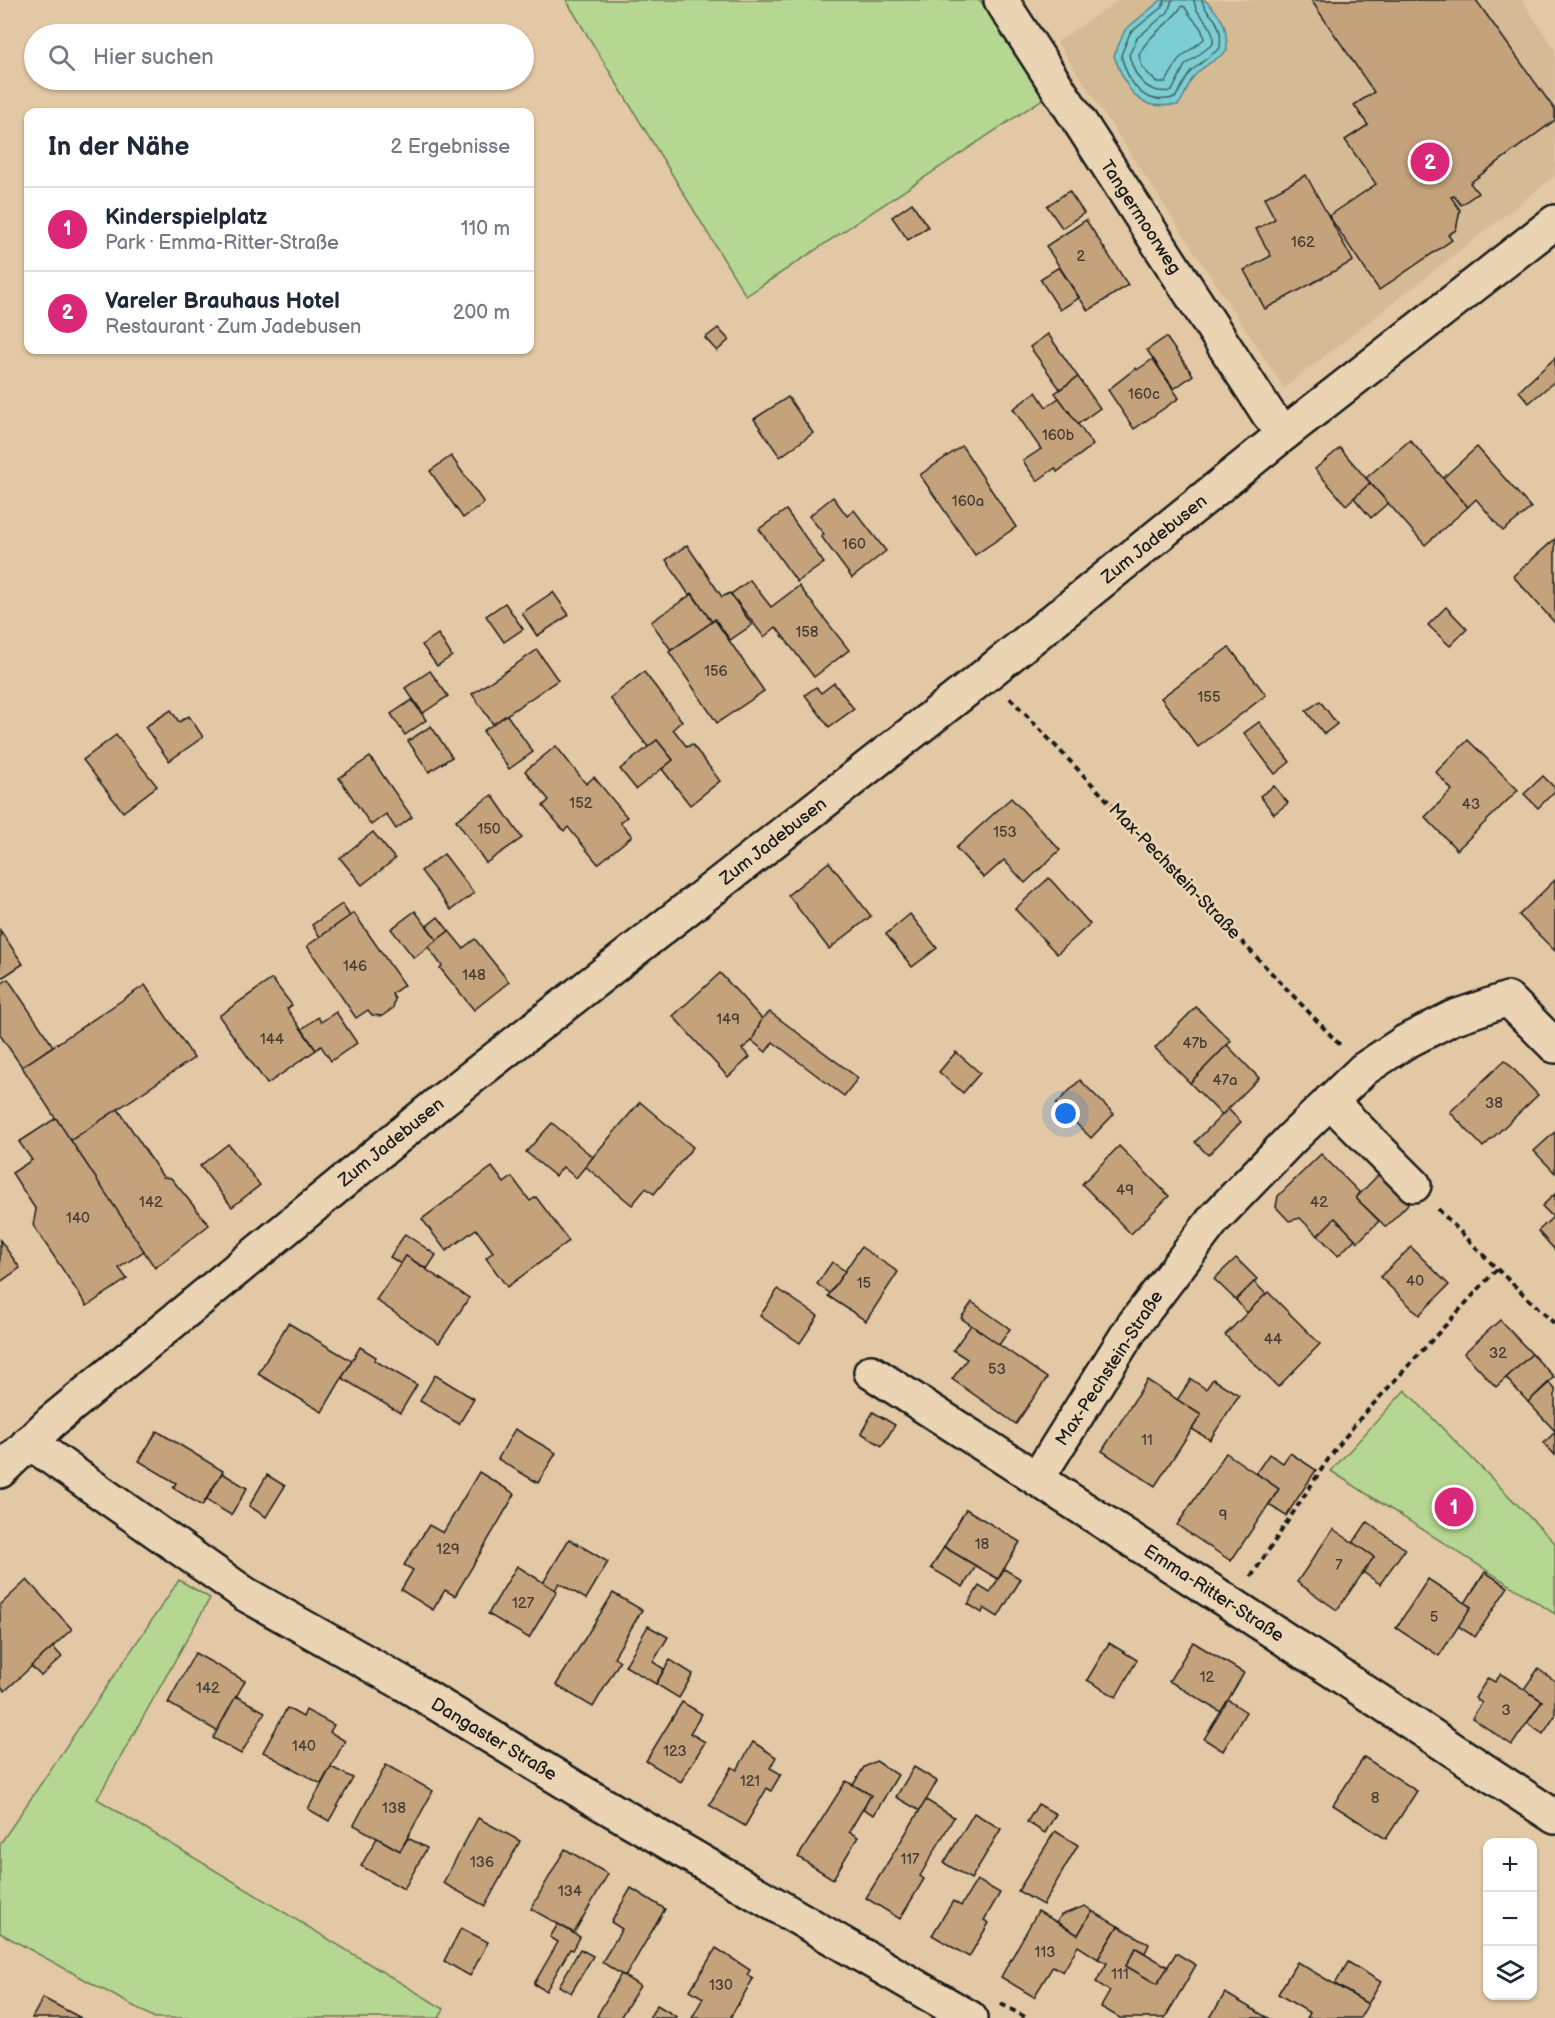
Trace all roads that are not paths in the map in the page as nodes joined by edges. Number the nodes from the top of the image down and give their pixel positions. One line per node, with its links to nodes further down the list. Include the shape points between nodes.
1 (1000, 0): 3 (street, Tangermoorweg, via 1269,415)
2 (1555, 222): 3 (street, Zum Jadebusen)
3 (1285, 433): 8 (street, Zum Jadebusen, via 987,674 440,1102)
4 (1555, 1046): 5 (street, Max-Pechstein-Straße, via 1508,999 1452,1018 1406,1042 1364,1069)
5 (1330, 1101): 6 (street); 10 (street, Max-Pechstein-Straße, via 1214,1219 1132,1327)
6 (1414, 1185)
7 (871, 1372): 10 (street, Emma-Ritter-Straße)
8 (29, 1442): 9 (street, Zum Jadebusen); 12 (street, Dangaster Straße, via 245,1594)
9 (0, 1471)
10 (1037, 1479): 11 (street, Emma-Ritter-Straße)
11 (1555, 1817)
12 (970, 2018)

